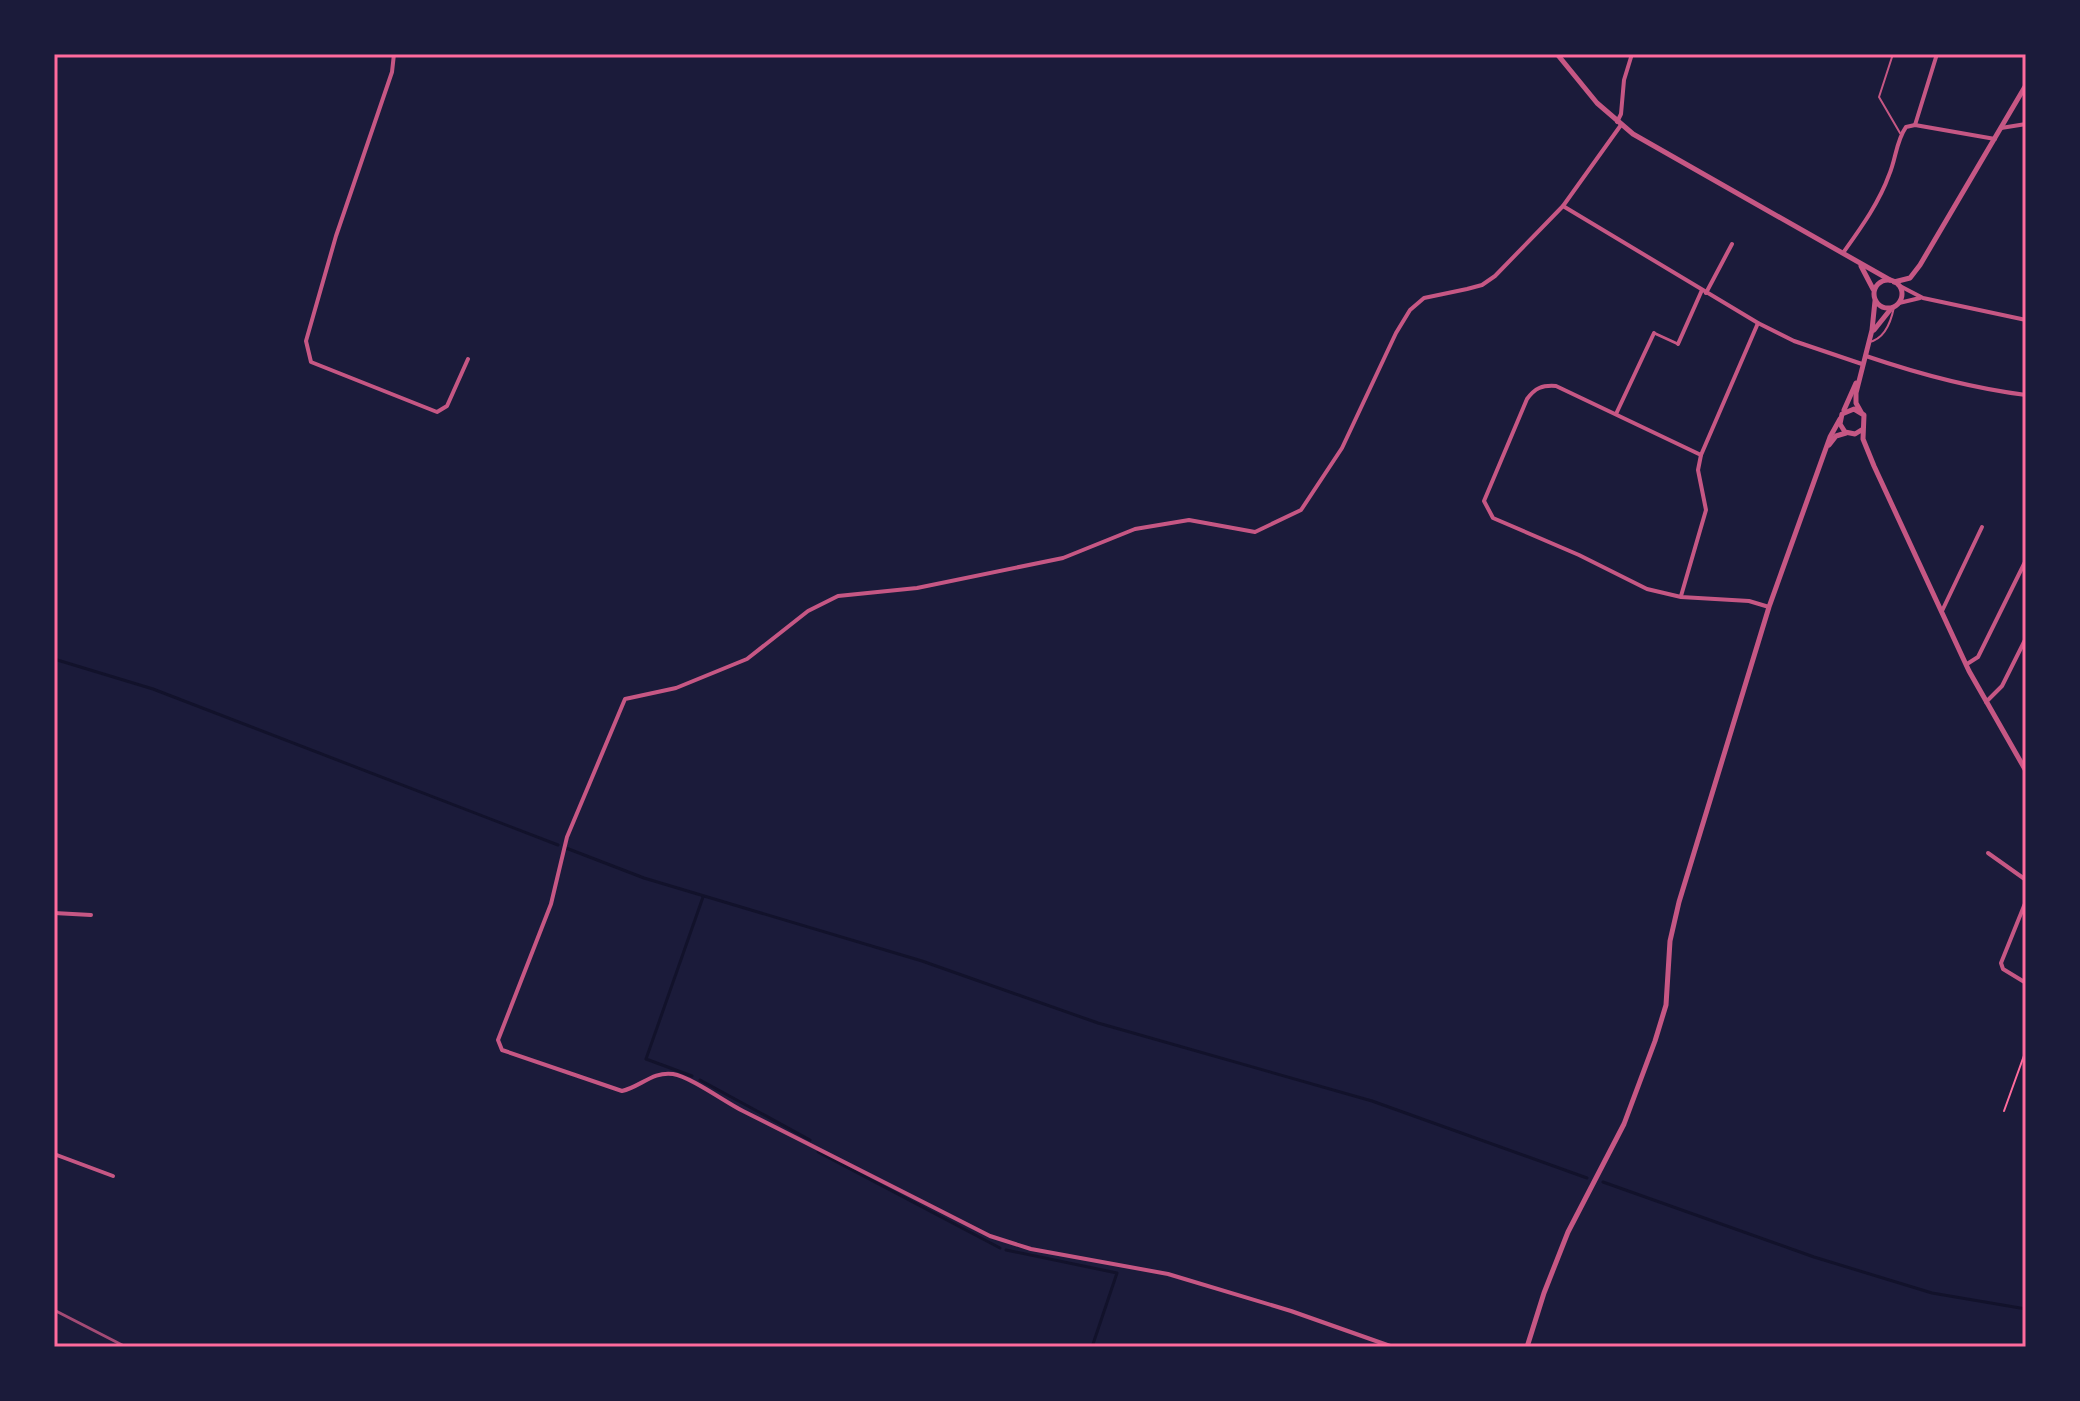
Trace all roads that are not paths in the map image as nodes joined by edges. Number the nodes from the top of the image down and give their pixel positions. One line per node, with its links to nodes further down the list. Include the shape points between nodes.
1 (394, 54): 32 (street, via 306,341 311,362 437,412 447,406)
2 (1557, 54): 7 (street)
3 (1632, 54): 7 (street)
4 (1893, 54): 11 (lane, via 1879,97)
5 (1937, 54): 9 (street)
6 (2026, 85): 10 (street)
7 (1619, 124): 13 (street); 15 (street)
8 (2026, 124): 10 (street)
9 (1915, 125): 11 (street); 12 (street)
10 (2001, 128): 12 (street)
11 (1901, 135): 15 (street, via 1883,189)
12 (1995, 139): 17 (street)
13 (1563, 206): 20 (street); 60 (street, via 1482,285 1424,298 1410,310 1342,448 1301,510 1255,532 1189,520 1135,529 1063,558 917,588 838,596 808,611 747,659 676,688 625,699 567,837 551,904 498,1040 498,1046 512,1054 622,1091 663,1073 677,1075 990,1236 1031,1249 1168,1274)
14 (1732, 244): 20 (street)
15 (1843, 253): 16 (street)
16 (1858, 262): 18 (street); 21 (street)
17 (1913, 275): 18 (street); 19 (street)
18 (1894, 282): 19 (street); 21 (street, via 1878,284); 24 (street)
19 (1906, 289): 22 (street); 24 (street)
20 (1704, 291): 26 (street); 30 (street)
21 (1874, 292): 23 (street)
22 (1923, 298): 24 (street); 25 (street)
23 (1875, 301): 24 (street, via 1882,307); 28 (street)
24 (1896, 304): 28 (street); 29 (lane, via 1881,337)
25 (2026, 320)
26 (1758, 323): 33 (street); 42 (street)
27 (1654, 333): 30 (street); 36 (street)
28 (1871, 334): 29 (street)
29 (1868, 342): 31 (street)
30 (1678, 344)
31 (1864, 355): 33 (street); 34 (street, via 1924,376)
32 (468, 359)
33 (1861, 367): 35 (street, via 1855,399); 37 (street)
34 (2026, 395)
35 (1862, 413): 37 (street, via 1851,409); 38 (street)
36 (1616, 414): 42 (street); 45 (street, via 1556,386 1533,390 1484,497 1486,506 1493,518 1632,583)
37 (1841, 416): 39 (street, via 1841,426); 40 (street)
38 (1863, 429): 39 (street); 41 (street)
39 (1850, 434): 40 (street, via 1836,436); 41 (street)
40 (1827, 450): 46 (street)
41 (1867, 451): 47 (street)
42 (1701, 455): 45 (street, via 1698,470 1706,510)
43 (1982, 527): 47 (street)
44 (2026, 560): 49 (street, via 1978,657)
45 (1681, 597): 46 (street)
46 (1769, 607): 61 (street, via 1676,911 1666,1005 1655,1041 1624,1124 1568,1232)
47 (1941, 612): 49 (street)
48 (2026, 638): 50 (street, via 2002,686)
49 (1966, 664): 50 (street)
50 (1986, 702): 51 (street)
51 (2026, 771)
52 (1988, 853): 53 (street)
53 (2026, 880)
54 (2026, 901): 57 (street, via 2001,963)
55 (54, 913): 56 (street)
56 (91, 915)
57 (2026, 983)
58 (54, 1154): 59 (street)
59 (113, 1176)
60 (1393, 1347)
61 (1527, 1347)

